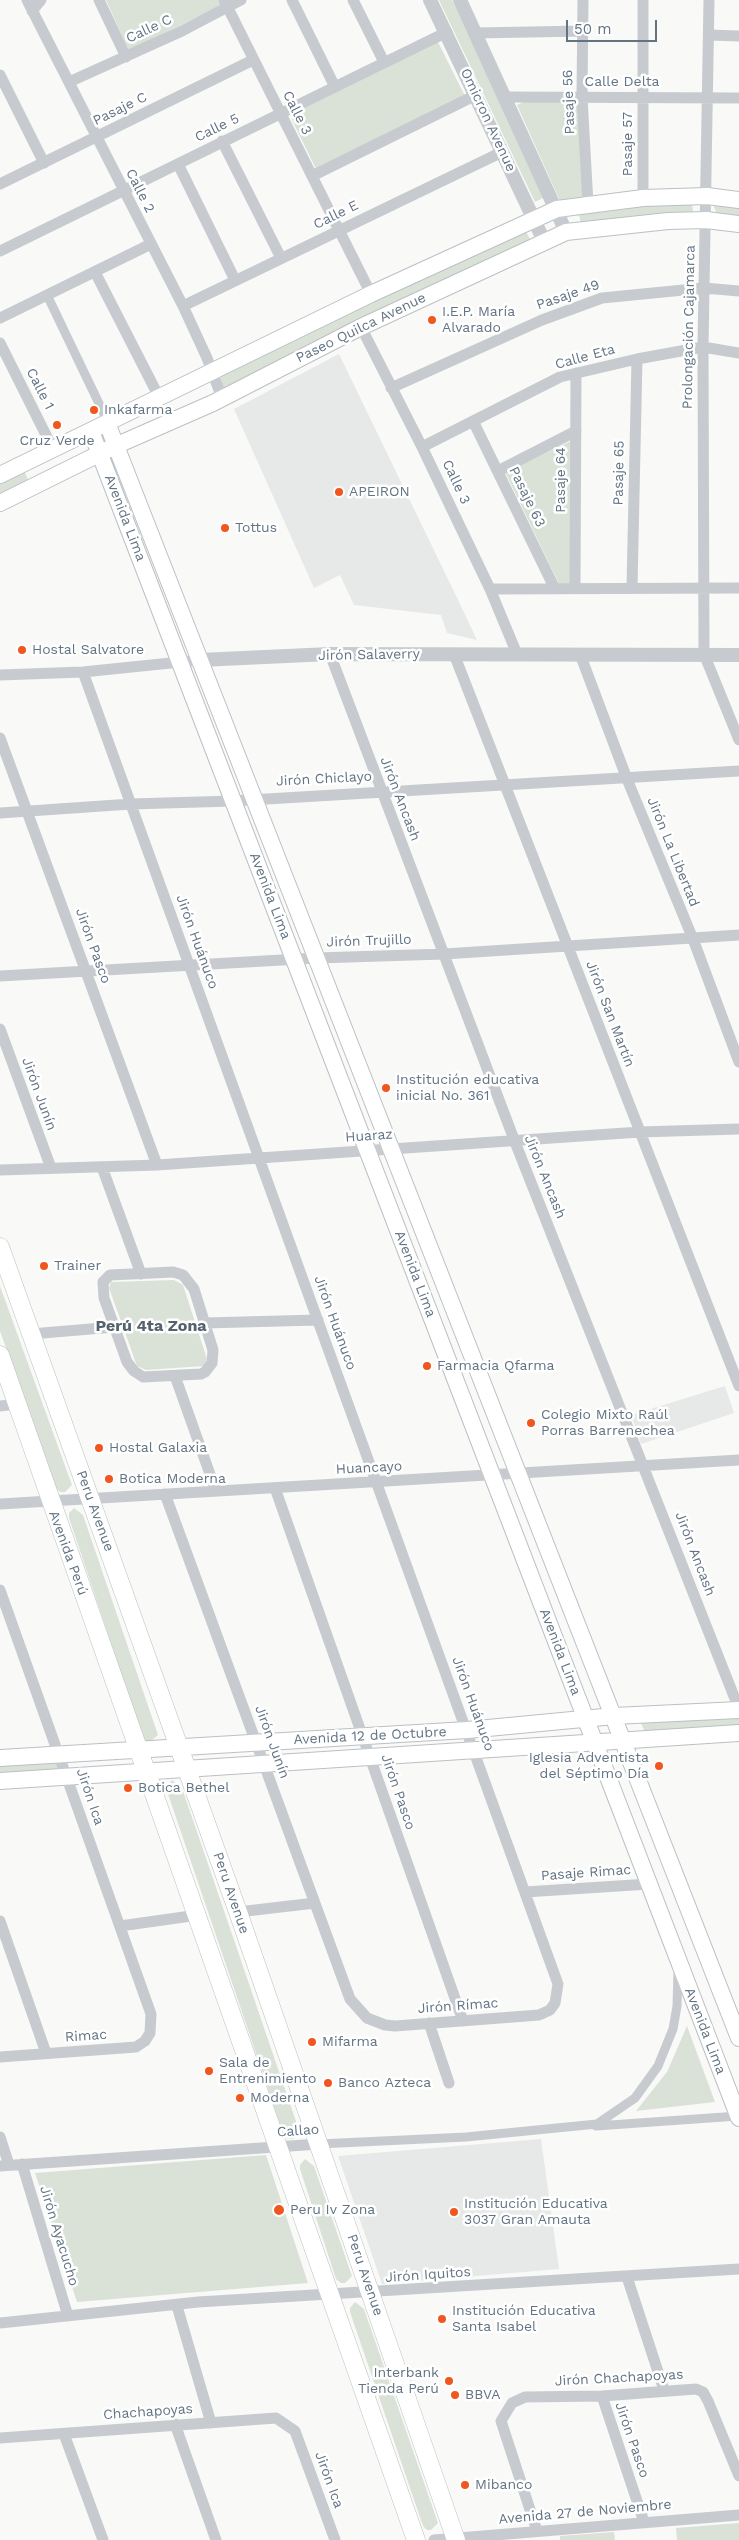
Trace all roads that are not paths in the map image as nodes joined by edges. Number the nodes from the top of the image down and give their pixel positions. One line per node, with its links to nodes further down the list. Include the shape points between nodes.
1 (26, 0): 13 (street, Calle 2)
2 (41, 0): 13 (street)
3 (99, 0): 19 (street)
4 (241, 0): 12 (street, Calle C)
5 (292, 0): 24 (street)
6 (353, 0): 21 (street)
7 (430, 0): 14 (street, Omicron Avenue)
8 (460, 0): 16 (street, Omicron Avenue)
9 (583, 0): 15 (street, Pasaje 56)
10 (643, 0): 28 (street, Pasaje 57)
11 (709, 0): 17 (street, Prolongación Cajamarca)
12 (226, 3): 19 (street, Calle C); 20 (street, Calle 3)
13 (32, 11): 23 (street, Calle 2)
14 (447, 32): 21 (street, Calle 5); 25 (street, Omicron Avenue)
15 (583, 32): 16 (street); 27 (street, Pasaje 56)
16 (476, 33): 26 (street, Omicron Avenue)
17 (709, 35): 18 (street); 29 (street, Prolongación Cajamarca)
18 (739, 36)
19 (126, 56): 23 (street, Calle C)
20 (253, 60): 31 (street, Calle 3); 32 (street, Pasaje C)
21 (384, 62): 24 (street, Calle 5)
22 (0, 75): 35 (street)
23 (69, 82): 32 (street, Calle 2)
24 (335, 88): 31 (street, Calle 5)
25 (476, 95): 34 (street, Omicron Avenue); 37 (street)
26 (505, 97): 27 (street, Calle Delta); 44 (street, Omicron Avenue)
27 (582, 97): 28 (street, Calle Delta); 43 (street, Pasaje 56)
28 (642, 97): 29 (street, Calle Delta); 41 (street, Pasaje 57)
29 (708, 98): 30 (street, Calle Delta); 40 (street, Prolongación Cajamarca)
30 (739, 98)
31 (280, 114): 33 (street, Calle 5); 37 (street, Calle 3)
32 (96, 137): 35 (street, Pasaje C); 39 (street, Calle 2)
33 (222, 141): 36 (street, Calle 5); 53 (street)
34 (502, 152): 45 (street, Omicron Avenue); 48 (street, Calle E)
35 (44, 163): 38 (street, Pasaje C)
36 (178, 164): 39 (street, Calle 5); 55 (street)
37 (312, 176): 48 (street, Calle 3)
38 (0, 184)
39 (123, 190): 51 (street, Calle 2); 52 (street, Calle 5)
40 (707, 196): 41 (main road, Paseo Quilca Avenue); 42 (main road, Paseo Quilca Avenue); 46 (street, Prolongación Cajamarca)
41 (643, 198): 43 (main road, Paseo Quilca Avenue)
42 (739, 200)
43 (588, 204): 44 (main road, Paseo Quilca Avenue)
44 (556, 209): 45 (main road, Paseo Quilca Avenue); 49 (street, Omicron Avenue)
45 (534, 218): 50 (street, Omicron Avenue); 58 (main road, Paseo Quilca Avenue)
46 (706, 220): 47 (main road, Paseo Quilca Avenue); 49 (main road, Paseo Quilca Avenue); 56 (street, Prolongación Cajamarca)
47 (739, 224)
48 (339, 231): 53 (street, Calle E); 58 (street, Calle 3)
49 (566, 232): 50 (main road, Paseo Quilca Avenue)
50 (544, 241): 62 (main road, Paseo Quilca Avenue)
51 (151, 244): 54 (street); 60 (street, Calle 2)
52 (0, 251)
53 (281, 258): 55 (street, Calle E)
54 (95, 272): 59 (street); 70 (street)
55 (235, 280): 60 (street, Calle E)
56 (704, 288): 57 (street, Pasaje 49); 64 (street, Prolongación Cajamarca); 69 (street, Pasaje 49, via 602,298 542,320)
57 (739, 291)
58 (370, 294): 67 (main road, Paseo Quilca Avenue)
59 (46, 295): 61 (street); 72 (street)
60 (183, 306): 67 (street, Calle 2)
61 (0, 318)
62 (361, 327): 69 (street, Calle 3); 71 (main road, Paseo Quilca Avenue)
63 (0, 343): 78 (street, Calle 1)
64 (703, 347): 65 (street, Calle Eta); 66 (street, Calle Eta); 86 (street, Prolongación Cajamarca)
65 (739, 353)
66 (636, 359): 68 (street, Calle Eta); 85 (street, Pasaje 65)
67 (212, 371): 70 (main road, Paseo Quilca Avenue); 71 (street, Calle 2)
68 (576, 374): 73 (street, Calle Eta, via 560,377); 75 (street, Pasaje 64)
69 (391, 388): 77 (street, Calle 3)
70 (159, 397): 72 (main road, Paseo Quilca Avenue)
71 (222, 398): 76 (main road, Paseo Quilca Avenue)
72 (106, 419): 74 (main road, Paseo Quilca Avenue); 76 (main road, Avenida Lima)
73 (474, 421): 77 (street, Calle Eta); 80 (street, Pasaje 63)
74 (91, 431): 78 (main road, Paseo Quilca Avenue); 79 (main road, Avenida Lima)
75 (576, 432): 80 (street); 84 (street, Pasaje 64)
76 (115, 446): 79 (main road, Paseo Quilca Avenue); 95 (main road, Avenida Lima)
77 (422, 447): 88 (street, Calle 3)
78 (53, 449): 81 (main road, Paseo Quilca Avenue)
79 (100, 454): 82 (main road, Paseo Quilca Avenue); 96 (main road, Avenida Lima)
80 (498, 471): 83 (street, Pasaje 63)
81 (0, 476)
82 (0, 503)
83 (554, 587): 84 (street); 88 (street)
84 (575, 587): 85 (street)
85 (632, 587): 86 (street)
86 (703, 587): 87 (street); 93 (street, Prolongación Cajamarca)
87 (739, 588)
88 (490, 589): 91 (street, Calle 3)
89 (330, 654): 90 (street, Jirón Salaverry); 95 (street, Jirón Salaverry); 104 (street, Jirón Ancash)
90 (454, 654): 91 (street, Jirón Salaverry); 103 (street, Jirón San Martín)
91 (517, 654): 92 (street, Jirón Salaverry)
92 (580, 654): 93 (street, Jirón Salaverry); 102 (street, Jirón La Libertad)
93 (704, 654): 94 (street, Jirón Salaverry); 100 (street)
94 (739, 655)
95 (200, 660): 96 (street, Jirón Salaverry); 105 (main road, Avenida Lima)
96 (181, 663): 97 (street, Jirón Salaverry); 106 (main road, Avenida Lima)
97 (83, 672): 98 (street, Jirón Salaverry); 107 (street, Jirón Huánuco)
98 (0, 675)
99 (0, 738): 108 (street, Jirón Pasco)
100 (739, 740)
101 (739, 771): 102 (street, Jirón Chiclayo)
102 (626, 779): 103 (street, Jirón Chiclayo); 111 (street, Jirón La Libertad)
103 (505, 784): 104 (street, Jirón Chiclayo); 112 (street, Jirón San Martín)
104 (380, 791): 105 (street, Jirón Chiclayo); 113 (street, Jirón Ancash)
105 (254, 798): 106 (street, Jirón Chiclayo); 114 (main road, Avenida Lima)
106 (233, 801): 107 (street, Jirón Chiclayo); 115 (main road, Avenida Lima)
107 (131, 804): 108 (street, Jirón Chiclayo); 116 (street, Jirón Huánuco)
108 (26, 812): 109 (street, Jirón Chiclayo); 117 (street, Jirón Pasco)
109 (0, 813)
110 (739, 935): 111 (street, Jirón Trujillo)
111 (692, 939): 112 (street, Jirón Trujillo); 120 (street, Jirón La Libertad)
112 (567, 945): 113 (street, Jirón Trujillo); 122 (street, Jirón San Martín)
113 (444, 954): 114 (street, Jirón Trujillo); 123 (street, Jirón Ancash)
114 (317, 958): 115 (street, Jirón Trujillo); 124 (main road, Avenida Lima)
115 (294, 959): 116 (street, Jirón Trujillo); 125 (main road, Avenida Lima)
116 (190, 966): 117 (street, Jirón Trujillo); 126 (street, Jirón Huánuco)
117 (86, 972): 118 (street, Jirón Trujillo); 127 (street, Jirón Pasco)
118 (0, 976)
119 (0, 1030): 129 (street, Jirón Junín)
120 (739, 1062)
121 (739, 1129): 122 (street, Huaraz)
122 (640, 1132): 123 (street, Huaraz); 139 (street, Jirón San Martín)
123 (515, 1142): 124 (street, Huaraz); 142 (street, Jirón Ancash)
124 (391, 1149): 125 (street, Huaraz); 143 (main road, Avenida Lima)
125 (368, 1152): 126 (street, Huaraz); 144 (main road, Avenida Lima)
126 (259, 1158): 127 (street, Huaraz); 133 (street, Jirón Huánuco)
127 (157, 1164): 128 (street, Huaraz)
128 (102, 1167): 129 (street, Huaraz); 132 (street)
129 (51, 1168): 130 (street, Huaraz)
130 (0, 1170)
131 (0, 1247): 136 (main road, Peru Avenue)
132 (141, 1274): 134 (street, via 172,1272 183,1276 194,1290); 135 (street, via 110,1275 103,1282 102,1293)
133 (318, 1320): 134 (street); 145 (street, Jirón Huánuco)
134 (204, 1323): 138 (street, via 213,1350 211,1366 201,1374)
135 (114, 1327): 136 (street); 138 (street, via 127,1362 136,1374 148,1378)
136 (31, 1334): 149 (main road, Peru Avenue)
137 (0, 1355): 140 (main road, Avenida Perú)
138 (175, 1376): 147 (street)
139 (739, 1386)
140 (9, 1405): 150 (main road, Avenida Perú)
141 (739, 1460): 142 (street, Huancayo)
142 (644, 1466): 143 (street, Huancayo); 153 (street, Jirón Ancash)
143 (518, 1474): 144 (street, Huancayo); 154 (main road, Avenida Lima)
144 (492, 1475): 145 (street, Huancayo); 155 (main road, Avenida Lima)
145 (377, 1483): 146 (street, Huancayo); 156 (street, Jirón Huánuco)
146 (275, 1488): 147 (street, Huancayo); 158 (street, Jirón Pasco)
147 (216, 1492): 148 (street, Huancayo)
148 (165, 1494): 149 (street, Huancayo); 160 (street, Jirón Junín)
149 (91, 1499): 150 (street, Huancayo); 162 (main road, Peru Avenue)
150 (50, 1501): 151 (street, Huancayo); 163 (main road, Avenida Perú)
151 (0, 1504)
152 (0, 1590): 165 (street, Jirón Ica)
153 (739, 1709): 154 (main road, Avenida 12 de Octubre)
154 (614, 1716): 155 (main road, Avenida 12 de Octubre); 159 (main road, Avenida Lima)
155 (586, 1718): 156 (main road, Avenida 12 de Octubre); 161 (main road, Avenida Lima)
156 (467, 1730): 158 (main road, Avenida 12 de Octubre); 164 (street, Jirón Huánuco)
157 (739, 1733): 159 (main road, Avenida 12 de Octubre)
158 (362, 1736): 160 (main road, Avenida 12 de Octubre); 167 (street, Jirón Pasco)
159 (623, 1740): 161 (main road, Avenida 12 de Octubre); 186 (main road, Avenida Lima)
160 (256, 1742): 162 (main road, Avenida 12 de Octubre); 168 (street, Jirón Junín)
161 (595, 1742): 164 (main road, Avenida 12 de Octubre); 173 (main road, Avenida Lima)
162 (179, 1747): 163 (main road, Avenida 12 de Octubre); 169 (main road, Peru Avenue)
163 (140, 1750): 165 (main road, Avenida 12 de Octubre); 170 (main road)
164 (474, 1752): 167 (main road, Avenida 12 de Octubre); 174 (street, Jirón Huánuco)
165 (59, 1755): 166 (main road, Avenida 12 de Octubre); 171 (street, Jirón Ica)
166 (0, 1758)
167 (370, 1758): 168 (main road, Avenida 12 de Octubre); 184 (street, Jirón Pasco)
168 (264, 1765): 169 (main road, Avenida 12 de Octubre); 175 (street, Jirón Junín)
169 (188, 1770): 170 (main road, Avenida 12 de Octubre); 176 (main road, Peru Avenue)
170 (147, 1772): 171 (main road, Avenida 12 de Octubre); 177 (main road)
171 (67, 1778): 172 (main road, Avenida 12 de Octubre); 179 (street, Jirón Ica)
172 (0, 1781)
173 (649, 1884): 174 (street, Pasaje Rimac); 180 (main road, Avenida Lima)
174 (525, 1892): 181 (street, Jirón Huánuco)
175 (315, 1903): 176 (street); 182 (street, Jirón Junín)
176 (238, 1912): 193 (main road, Peru Avenue)
177 (198, 1916): 179 (street); 194 (main road)
178 (0, 1921): 187 (street)
179 (120, 1926): 183 (street, Jirón Ica)
180 (678, 1960): 190 (main road, Avenida Lima); 191 (street, Callao, via 678,2006 666,2050 648,2082 635,2098 597,2124)
181 (558, 1984): 184 (street, Jirón Rímac, via 555,2003 550,2010 539,2015)
182 (350, 1999): 185 (street, Jirón Rímac, via 359,2011 376,2022 395,2026)
183 (151, 2014): 187 (street, Rimac, via 150,2033 136,2047)
184 (463, 2021): 185 (street, Jirón Rímac)
185 (429, 2023): 189 (street)
186 (739, 2038)
187 (46, 2054): 188 (street, Rimac)
188 (0, 2057)
189 (449, 2083)
190 (739, 2117): 191 (street)
191 (564, 2128): 193 (street, Callao, via 466,2137)
192 (0, 2137): 196 (street)
193 (319, 2144): 194 (street, Callao); 199 (main road, Peru Avenue)
194 (279, 2148): 195 (street, Callao); 200 (main road)
195 (22, 2164): 196 (street, Callao); 202 (street, Jirón Ayacucho)
196 (4, 2165)
197 (739, 2269): 198 (street, Jirón Iquitos)
198 (627, 2277): 199 (street, Jirón Iquitos); 204 (street)
199 (371, 2293): 200 (street, Jirón Iquitos); 215 (main road, Peru Avenue)
200 (330, 2294): 201 (street, Jirón Iquitos); 219 (main road)
201 (177, 2306): 202 (street, Jirón Iquitos); 206 (street)
202 (68, 2316): 203 (street, Jirón Iquitos)
203 (0, 2323)
204 (664, 2390): 205 (street, Jirón Chachapoyas); 211 (street, Jirón Chachapoyas, via 696,2389 703,2392)
205 (602, 2396): 213 (street, Jirón Pasco); 214 (street, Jirón Chachapoyas, via 525,2397 512,2403 501,2421)
206 (211, 2423): 207 (street, Chachapoyas); 208 (street, Chachapoyas, via 276,2418)
207 (175, 2424): 209 (street, Chachapoyas); 217 (street)
208 (295, 2431): 218 (street, Jirón Ica)
209 (64, 2434): 210 (street, Chachapoyas); 216 (street)
210 (0, 2438)
211 (739, 2476)
212 (739, 2514): 213 (street, Avenida 27 de Noviembre)
213 (644, 2522): 214 (street, Avenida 27 de Noviembre)
214 (537, 2531): 215 (street, Avenida 27 de Noviembre)
215 (456, 2539): 220 (street, Avenida 27 de Noviembre)
216 (103, 2540)
217 (216, 2540)
218 (335, 2540)
219 (416, 2540)
220 (434, 2540)

